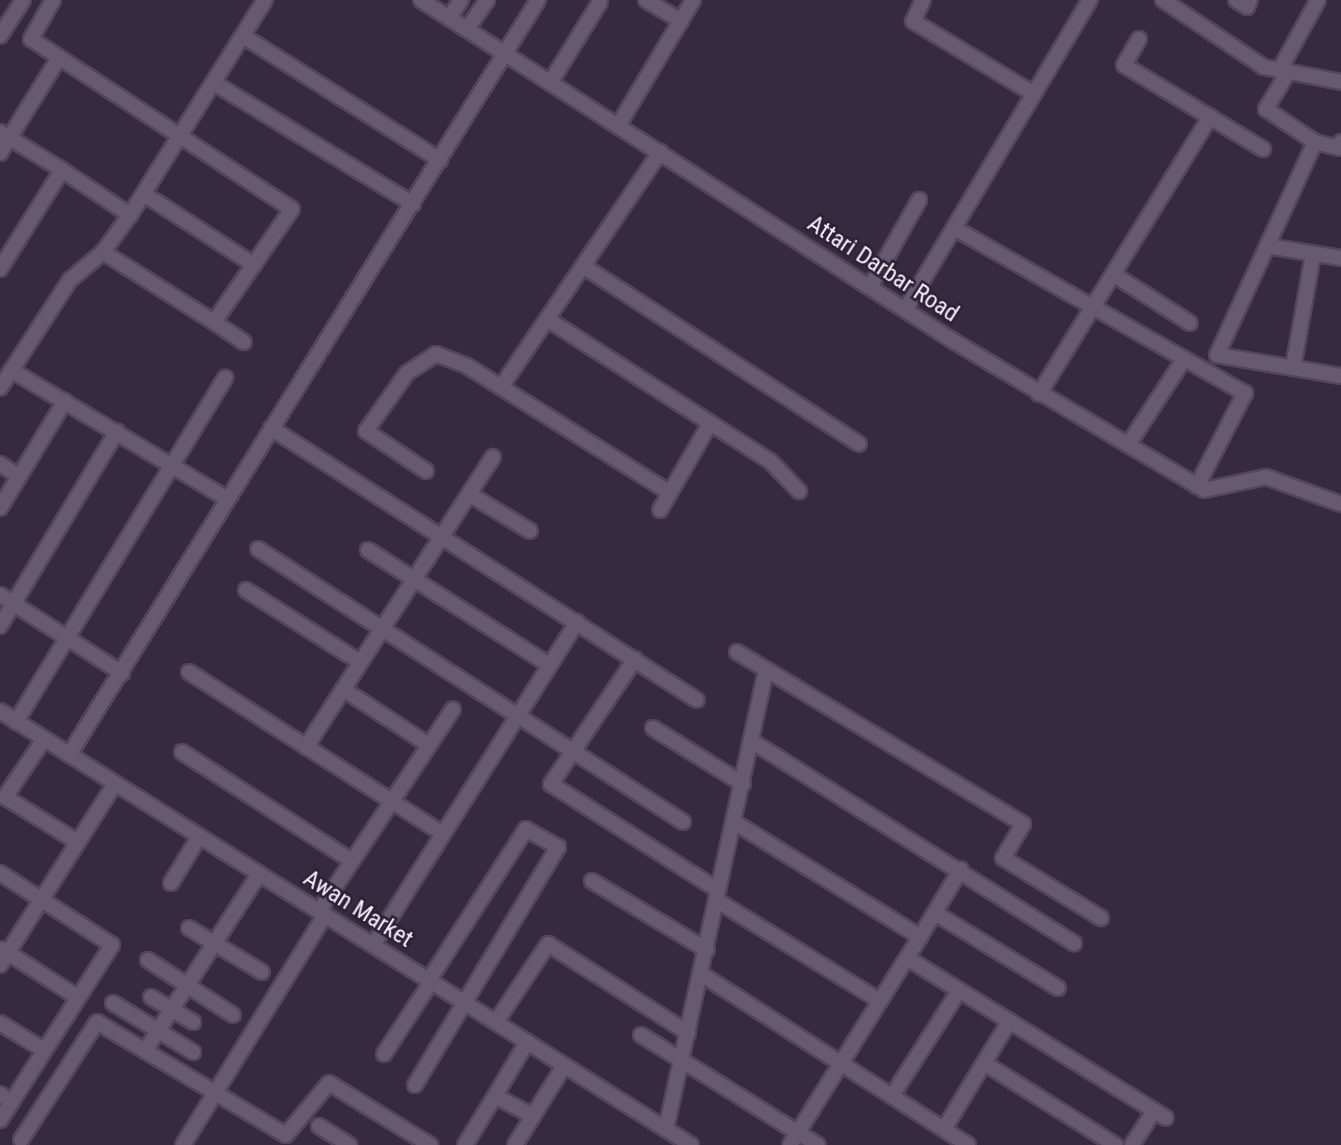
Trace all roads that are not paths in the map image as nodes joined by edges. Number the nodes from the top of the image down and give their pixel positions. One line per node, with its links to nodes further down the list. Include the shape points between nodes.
1 (23, 0): 20 (street)
2 (53, 0): 24 (street, via 30,36)
3 (265, 0): 21 (street)
4 (421, 0): 17 (street, Attari Darbar Road)
5 (461, 0): 17 (street)
6 (486, 0): 19 (street)
7 (538, 0): 23 (street)
8 (646, 0): 18 (street)
9 (694, 0): 18 (street)
10 (923, 0): 29 (street, via 913,21)
11 (1090, 0): 29 (street)
12 (1163, 0): 25 (street)
13 (1236, 0): 14 (street, via 1247,7)
14 (1250, 0)
15 (1318, 0): 25 (street)
16 (600, 2): 28 (street)
17 (449, 18): 19 (street, Attari Darbar Road)
18 (681, 21): 31 (street)
19 (467, 29): 23 (street, Attari Darbar Road)
20 (0, 36)
21 (243, 36): 27 (street); 39 (street)
22 (1139, 39): 30 (street, via 1124,65)
23 (505, 53): 28 (street, Attari Darbar Road); 39 (street)
24 (59, 58): 32 (street); 33 (street)
25 (1283, 73): 26 (street); 34 (street, via 1266,109)
26 (1341, 82)
27 (215, 83): 33 (street); 43 (street)
28 (550, 83): 31 (street, Attari Darbar Road)
29 (1034, 94): 45 (street)
30 (1210, 117): 36 (street); 53 (street)
31 (618, 126): 37 (street, Attari Darbar Road)
32 (5, 135): 38 (street); 40 (street)
33 (182, 135): 41 (street); 50 (street, via 292,209)
34 (1315, 142): 35 (street, via 1339,148); 46 (street)
35 (1341, 142)
36 (1264, 149)
37 (660, 152): 51 (street); 54 (street, Attari Darbar Road)
38 (0, 153)
39 (440, 160): 43 (street)
40 (62, 170): 44 (street); 52 (street)
41 (144, 194): 44 (street); 50 (street)
42 (919, 200): 54 (street)
43 (413, 204): 71 (street)
44 (130, 215): 47 (street)
45 (954, 228): 55 (street); 56 (street)
46 (1267, 246): 48 (street); 62 (street, via 1217,355)
47 (103, 252): 58 (street); 63 (street, via 70,280)
48 (1313, 255): 49 (street); 62 (street)
49 (1341, 258)
50 (254, 265): 58 (street)
51 (583, 266): 57 (street); 73 (street)
52 (0, 270)
53 (1113, 274): 55 (street); 59 (street)
54 (870, 287): 56 (street, Attari Darbar Road)
55 (1092, 309): 61 (street); 68 (street)
56 (905, 310): 68 (street, Attari Darbar Road)
57 (547, 319): 66 (street); 70 (street)
58 (214, 322): 60 (street)
59 (1191, 323)
60 (244, 342)
61 (1184, 359): 74 (street); 80 (street, via 1245,393)
62 (1293, 368): 64 (street)
63 (11, 370): 67 (street); 69 (street)
64 (1341, 376)
65 (225, 378): 77 (street)
66 (501, 387): 78 (street, via 436,354 407,373 366,431); 82 (street)
67 (0, 388)
68 (1039, 394): 74 (street, Attari Darbar Road)
69 (65, 401): 72 (street); 79 (street)
70 (709, 425): 81 (street, via 770,461); 82 (street)
71 (271, 428): 84 (street); 89 (street)
72 (117, 431): 77 (street); 95 (street)
73 (859, 444)
74 (1128, 445): 80 (street, Attari Darbar Road)
75 (493, 457): 83 (street)
76 (0, 464): 79 (street)
77 (170, 465): 84 (street); 99 (street)
78 (426, 471)
79 (18, 476): 86 (street)
80 (1197, 486): 85 (street, via 1204,490 1266,477)
81 (799, 491)
82 (670, 493): 87 (street)
83 (469, 494): 88 (street); 89 (street)
84 (227, 499): 106 (street)
85 (1341, 504)
86 (0, 508)
87 (660, 510)
88 (530, 531)
89 (441, 537): 92 (street); 96 (street)
90 (258, 549): 98 (street)
91 (368, 550): 92 (street)
92 (413, 580): 98 (street); 103 (street)
93 (246, 590): 102 (street)
94 (0, 595): 95 (street)
95 (14, 604): 97 (street); 99 (street)
96 (577, 622): 101 (street); 103 (street)
97 (0, 626)
98 (381, 630): 102 (street); 111 (street)
99 (69, 639): 106 (street); 112 (street)
100 (737, 652): 104 (street)
101 (635, 659): 108 (street); 118 (street)
102 (360, 662): 107 (street)
103 (549, 665): 111 (street)
104 (766, 670): 115 (street); 139 (street, via 1023,824 1003,858)
105 (189, 672): 117 (street)
106 (122, 673): 120 (street)
107 (343, 689): 116 (street); 117 (street)
108 (698, 700)
109 (453, 709): 116 (street)
110 (0, 711): 112 (street, Awan Market)
111 (517, 716): 118 (street); 126 (street)
112 (16, 722): 114 (street, Awan Market)
113 (653, 728): 122 (street)
114 (44, 739): 120 (street, Awan Market); 128 (street, via 5,797)
115 (753, 742): 122 (street); 130 (street)
116 (427, 744): 123 (street)
117 (306, 747): 123 (street)
118 (572, 751): 124 (street); 135 (street, via 552,780 554,787)
119 (182, 752): 129 (street)
120 (69, 755): 121 (street, Awan Market)
121 (115, 784): 127 (street, Awan Market); 128 (street)
122 (743, 784): 125 (street)
123 (392, 802): 126 (street); 129 (street)
124 (683, 822)
125 (734, 822): 135 (street); 141 (street)
126 (443, 834): 144 (street)
127 (199, 837): 132 (street, Awan Market); 134 (street)
128 (76, 841): 136 (street)
129 (352, 861): 137 (street)
130 (961, 869): 138 (street); 142 (street)
131 (0, 873): 136 (street)
132 (259, 874): 137 (street, Awan Market); 143 (street)
133 (592, 881): 145 (street)
134 (171, 883)
135 (717, 895): 145 (street); 157 (street)
136 (41, 898): 146 (street); 155 (street, via 112,942)
137 (322, 913): 144 (street, Awan Market); 179 (street)
138 (934, 913): 141 (street); 153 (street)
139 (1101, 918)
140 (189, 928): 143 (street)
141 (920, 937): 147 (street)
142 (1074, 943)
143 (217, 944): 149 (street); 152 (street)
144 (373, 945): 151 (street, Awan Market)
145 (707, 950): 150 (street)
146 (3, 955): 155 (street)
147 (907, 958): 154 (street); 157 (street)
148 (148, 960): 152 (street)
149 (262, 972)
150 (701, 974): 167 (street); 175 (street)
151 (430, 981): 159 (street, Awan Market); 159 (street, via 530,830 558,847 558,856); 173 (street)
152 (188, 988): 160 (street); 161 (street)
153 (1058, 988)
154 (960, 991): 164 (street); 181 (street)
155 (78, 997): 170 (street)
156 (151, 997): 160 (street)
157 (880, 1001): 175 (street)
158 (113, 1003): 166 (street)
159 (466, 1003): 163 (street, Awan Market); 178 (street)
160 (173, 1009): 162 (street); 166 (street)
161 (233, 1015)
162 (192, 1022)
163 (496, 1022): 167 (street, via 548,944); 169 (street, Awan Market)
164 (1009, 1022): 176 (street); 200 (street, via 1160,1115)
165 (0, 1023): 170 (street)
166 (159, 1031): 171 (street); 172 (street)
167 (688, 1033): 174 (street)
168 (640, 1035): 174 (street)
169 (527, 1042): 177 (street, Awan Market); 180 (street)
170 (44, 1050): 182 (street)
171 (145, 1051): 179 (street); 189 (street, via 94,1024)
172 (193, 1052)
173 (384, 1054)
174 (681, 1060): 186 (street); 188 (street)
175 (841, 1063): 181 (street); 188 (street)
176 (984, 1063): 187 (street); 199 (street)
177 (564, 1066): 183 (street); 186 (street, Awan Market)
178 (415, 1085)
179 (219, 1095): 190 (street, via 288,1136 329,1083); 191 (street)
180 (495, 1096): 183 (street); 194 (street)
181 (892, 1096): 187 (street)
182 (6, 1098): 184 (street)
183 (533, 1116): 195 (street)
184 (0, 1120)
185 (319, 1126): 192 (street)
186 (666, 1129): 196 (street, Awan Market)
187 (944, 1129): 198 (street)
188 (794, 1139): 197 (street)
189 (21, 1140)
190 (413, 1140): 193 (street)
191 (183, 1145)
192 (350, 1145)
193 (430, 1145)
194 (464, 1145)
195 (515, 1145)
196 (691, 1145)
197 (818, 1145)
198 (968, 1145)
199 (1115, 1145)
200 (1132, 1145)

